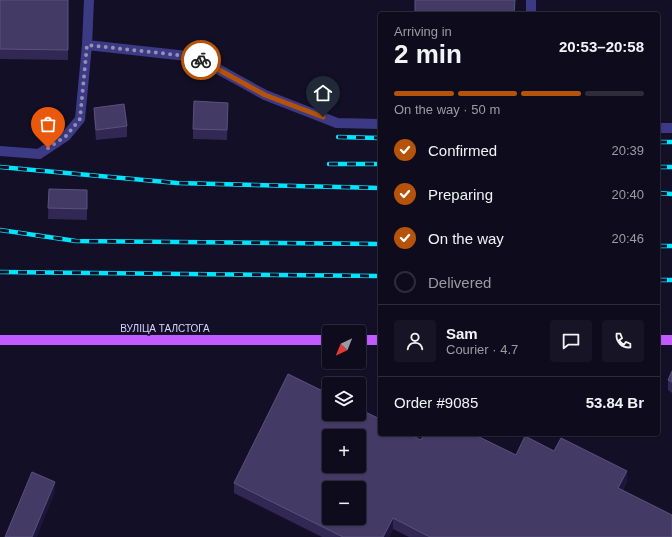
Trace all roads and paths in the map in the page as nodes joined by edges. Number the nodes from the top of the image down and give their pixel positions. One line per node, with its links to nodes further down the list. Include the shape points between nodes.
1 (89, 0): 4 (lane)
2 (532, 0): 3 (lane)
3 (531, 12)
4 (87, 45): 5 (lane, via 196,57 265,95 338,123); 8 (lane, via 80,119 66,136 39,154)
5 (378, 124)
6 (660, 128): 7 (lane)
7 (672, 128)
8 (0, 151)
9 (0, 340): 10 (main road, ВУЛІЦА ТАЛСТОГА)
10 (322, 340)
11 (366, 340): 12 (main road)
12 (378, 340)
13 (660, 340): 14 (main road)
14 (672, 340)

